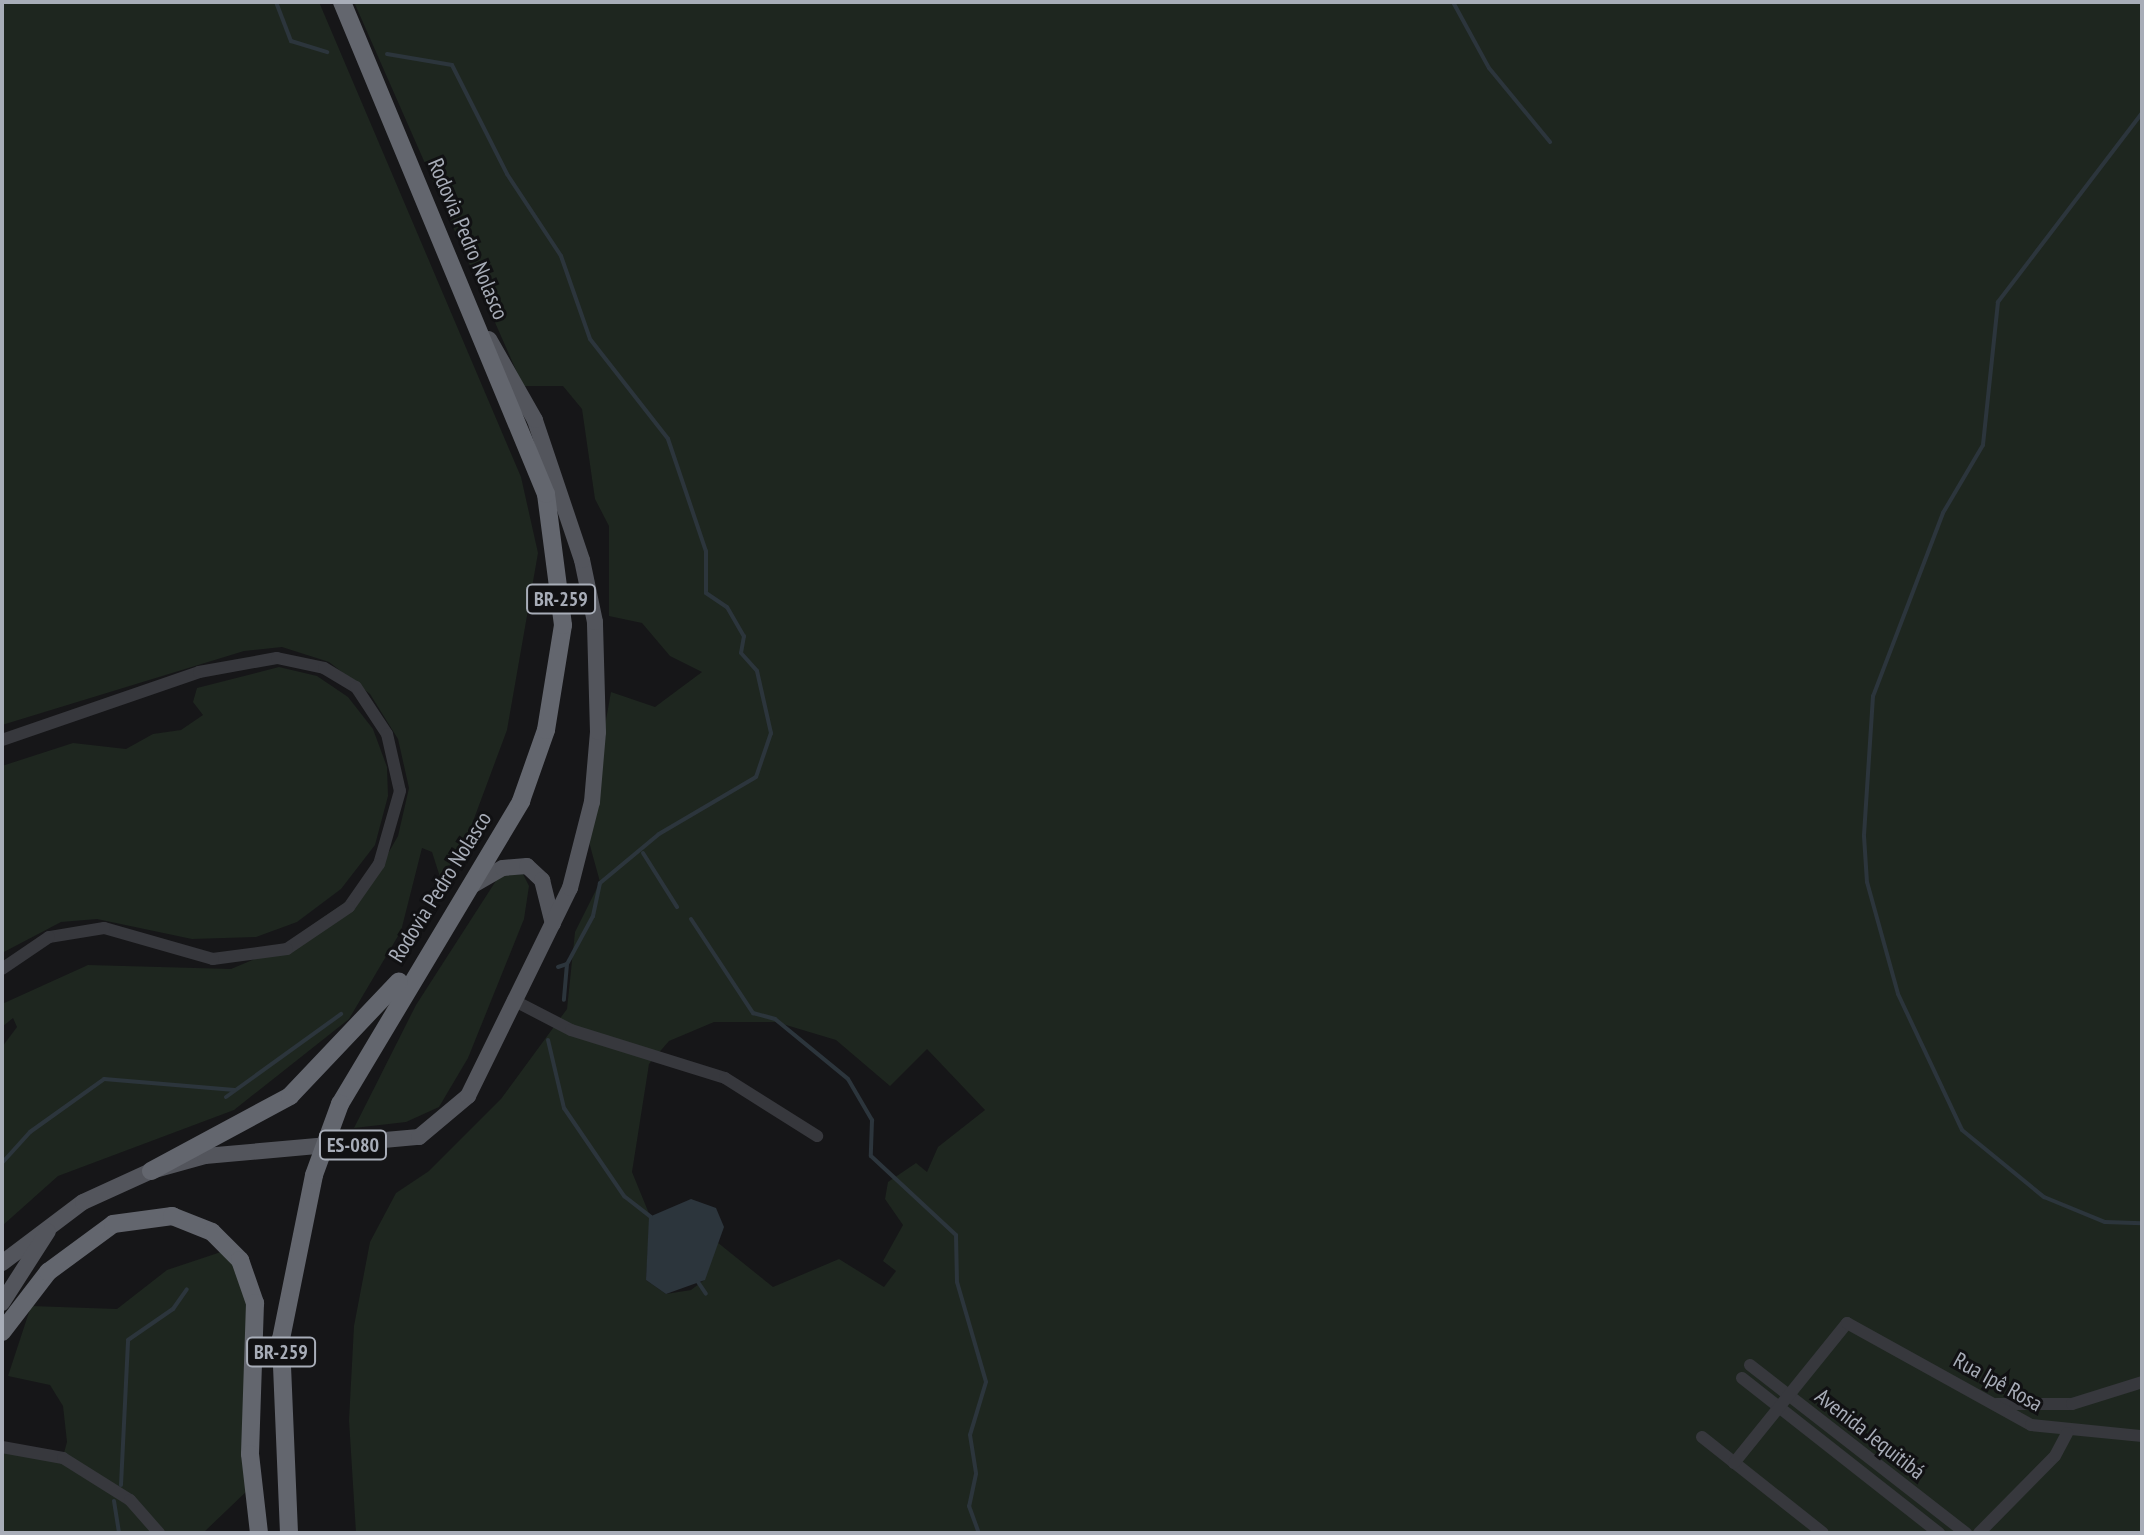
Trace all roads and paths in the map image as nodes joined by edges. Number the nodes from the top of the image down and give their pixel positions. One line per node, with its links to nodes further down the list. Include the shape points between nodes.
1 (342, 2): 2 (highway, Rodovia Pedro Nolasco / BR-259)
2 (472, 310): 4 (highway, Rodovia Pedro Nolasco / BR-259, via 546,494 563,625 546,730 526,786); 5 (main road, via 541,433 595,622 592,802)
3 (2, 740): 7 (street, via 199,672 277,658 324,668 356,687 387,734 400,791 379,864 349,907 287,949 213,959 104,928 49,937)
4 (473, 885): 5 (main road, via 503,868 527,866 542,880); 6 (highway, Rodovia Pedro Nolasco / BR-259)
5 (553, 924): 8 (main road, ES-080)
6 (428, 949): 12 (highway, ES-080, via 290,1096); 30 (highway, Rodovia Pedro Nolasco / BR-259, bridge, via 340,1104 314,1175 281,1339)
7 (2, 969)
8 (513, 1000): 9 (street, via 571,1030); 12 (main road, ES-080, via 468,1096 430,1133 383,1143 205,1156)
9 (741, 1086): 10 (street); 11 (street)
10 (764, 1089)
11 (817, 1136)
12 (151, 1171): 13 (main road, ES-080, via 83,1202)
13 (50, 1229): 14 (main road, via 24,1241); 15 (main road, ES-080)
14 (2, 1263)
15 (2, 1303)
16 (2, 1332): 29 (highway, via 48,1272 113,1224 172,1216 212,1232 240,1260 255,1303 250,1454)
17 (1750, 1365): 20 (street, Avenida Jequitibá)
18 (1742, 1378): 22 (street, Avenida Jequitibá)
19 (2142, 1382): 21 (street, via 2072,1404)
20 (1787, 1394): 21 (street, Rua Ipê Rosa, via 1847,1323); 22 (street); 33 (street, Avenida Jequitibá)
21 (1996, 1404): 23 (street, Rua Ipê Rosa, via 2031,1425)
22 (1778, 1406): 27 (street); 32 (street, Avenida Jequitibá)
23 (2067, 1433): 24 (street, Rua Ipê Rosa); 34 (street, via 2055,1456)
24 (2142, 1436)
25 (1702, 1437): 27 (street)
26 (2, 1447): 28 (street, via 63,1458 130,1500)
27 (1734, 1463): 31 (street)
28 (159, 1533)
29 (259, 1533)
30 (289, 1533)
31 (1823, 1533)
32 (1939, 1533)
33 (1966, 1533)
34 (1979, 1533)

